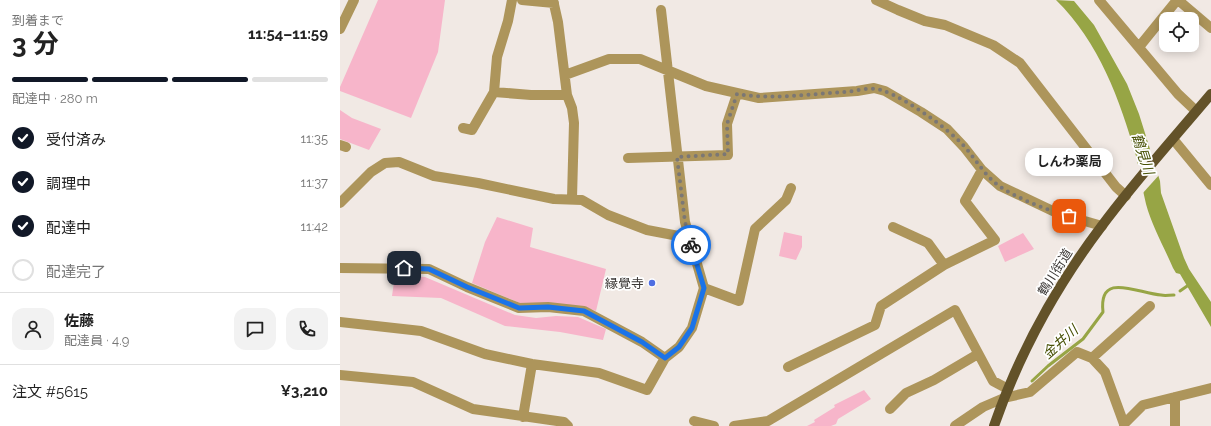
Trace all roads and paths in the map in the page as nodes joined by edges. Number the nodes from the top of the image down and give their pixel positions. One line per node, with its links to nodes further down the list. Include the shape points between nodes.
1 (354, 0): 10 (street)
2 (512, 0): 14 (street, via 497,57)
3 (522, 0): 7 (street)
4 (876, 0): 26 (street, via 925,21 945,25 993,45 1020,63 1116,187)
5 (1099, 0): 11 (street)
6 (1178, 0): 9 (street); 11 (street)
7 (554, 2): 13 (street)
8 (661, 10): 12 (street)
9 (1211, 28)
10 (340, 29)
11 (1139, 47): 18 (street, via 1178,94)
12 (668, 69): 13 (street, via 640,59 609,59); 15 (street, via 706,86); 21 (street)
13 (566, 75): 17 (street)
14 (494, 92): 17 (street); 19 (street, via 472,130)
15 (737, 94): 21 (street, via 727,124 728,154); 23 (street, via 759,98 874,88 885,91 947,129)
16 (1211, 94): 18 (main road, 鶴川街道)
17 (567, 95): 27 (street, via 574,123)
18 (1196, 111): 20 (main road, 鶴川街道)
19 (463, 128)
20 (1173, 139): 24 (street); 26 (main road, 鶴川街道)
21 (677, 157): 22 (street); 31 (street, via 680,192)
22 (628, 158)
23 (982, 170): 29 (street, via 1000,186 1033,203); 32 (street, via 965,201 995,240)
24 (1211, 185)
25 (791, 188): 34 (street, via 786,200 755,229 739,301)
26 (1126, 196): 29 (main road, 鶴川街道)
27 (572, 198): 28 (street, via 554,199 434,176 399,162 385,163 371,172); 31 (street, via 582,200 608,215 647,230)
28 (340, 203)
29 (1102, 226): 44 (main road, 鶴川街道, via 1072,268 1038,325)
30 (893, 227): 32 (street, via 928,243)
31 (689, 238): 34 (street)
32 (944, 265): 41 (street, via 881,306 875,325)
33 (340, 268): 38 (street, via 429,269 519,308 548,307 584,311 642,342)
34 (704, 288): 38 (street, via 692,328 679,347)
35 (1150, 306): 39 (street)
36 (340, 322): 40 (street, via 422,331 485,354)
37 (978, 354): 44 (street, via 993,381); 46 (street, via 906,393); 52 (street, via 954,310 768,421)
38 (665, 358): 40 (street, via 647,390 599,373)
39 (1092, 358): 44 (street, via 1077,352 1030,392); 49 (street, via 1105,372)
40 (532, 364): 47 (street)
41 (788, 367)
42 (340, 374): 47 (street, via 413,382 473,409)
43 (1211, 388): 45 (street)
44 (1006, 394): 53 (street); 54 (main road, 鶴川街道)
45 (1175, 397): 49 (street, via 1143,405); 55 (street)
46 (890, 409)
47 (523, 417): 50 (street, via 564,422)
48 (694, 421): 51 (street)
49 (1124, 425)
50 (568, 426)
51 (714, 426)
52 (734, 426)
53 (955, 426)
54 (994, 426)
55 (1175, 426)

